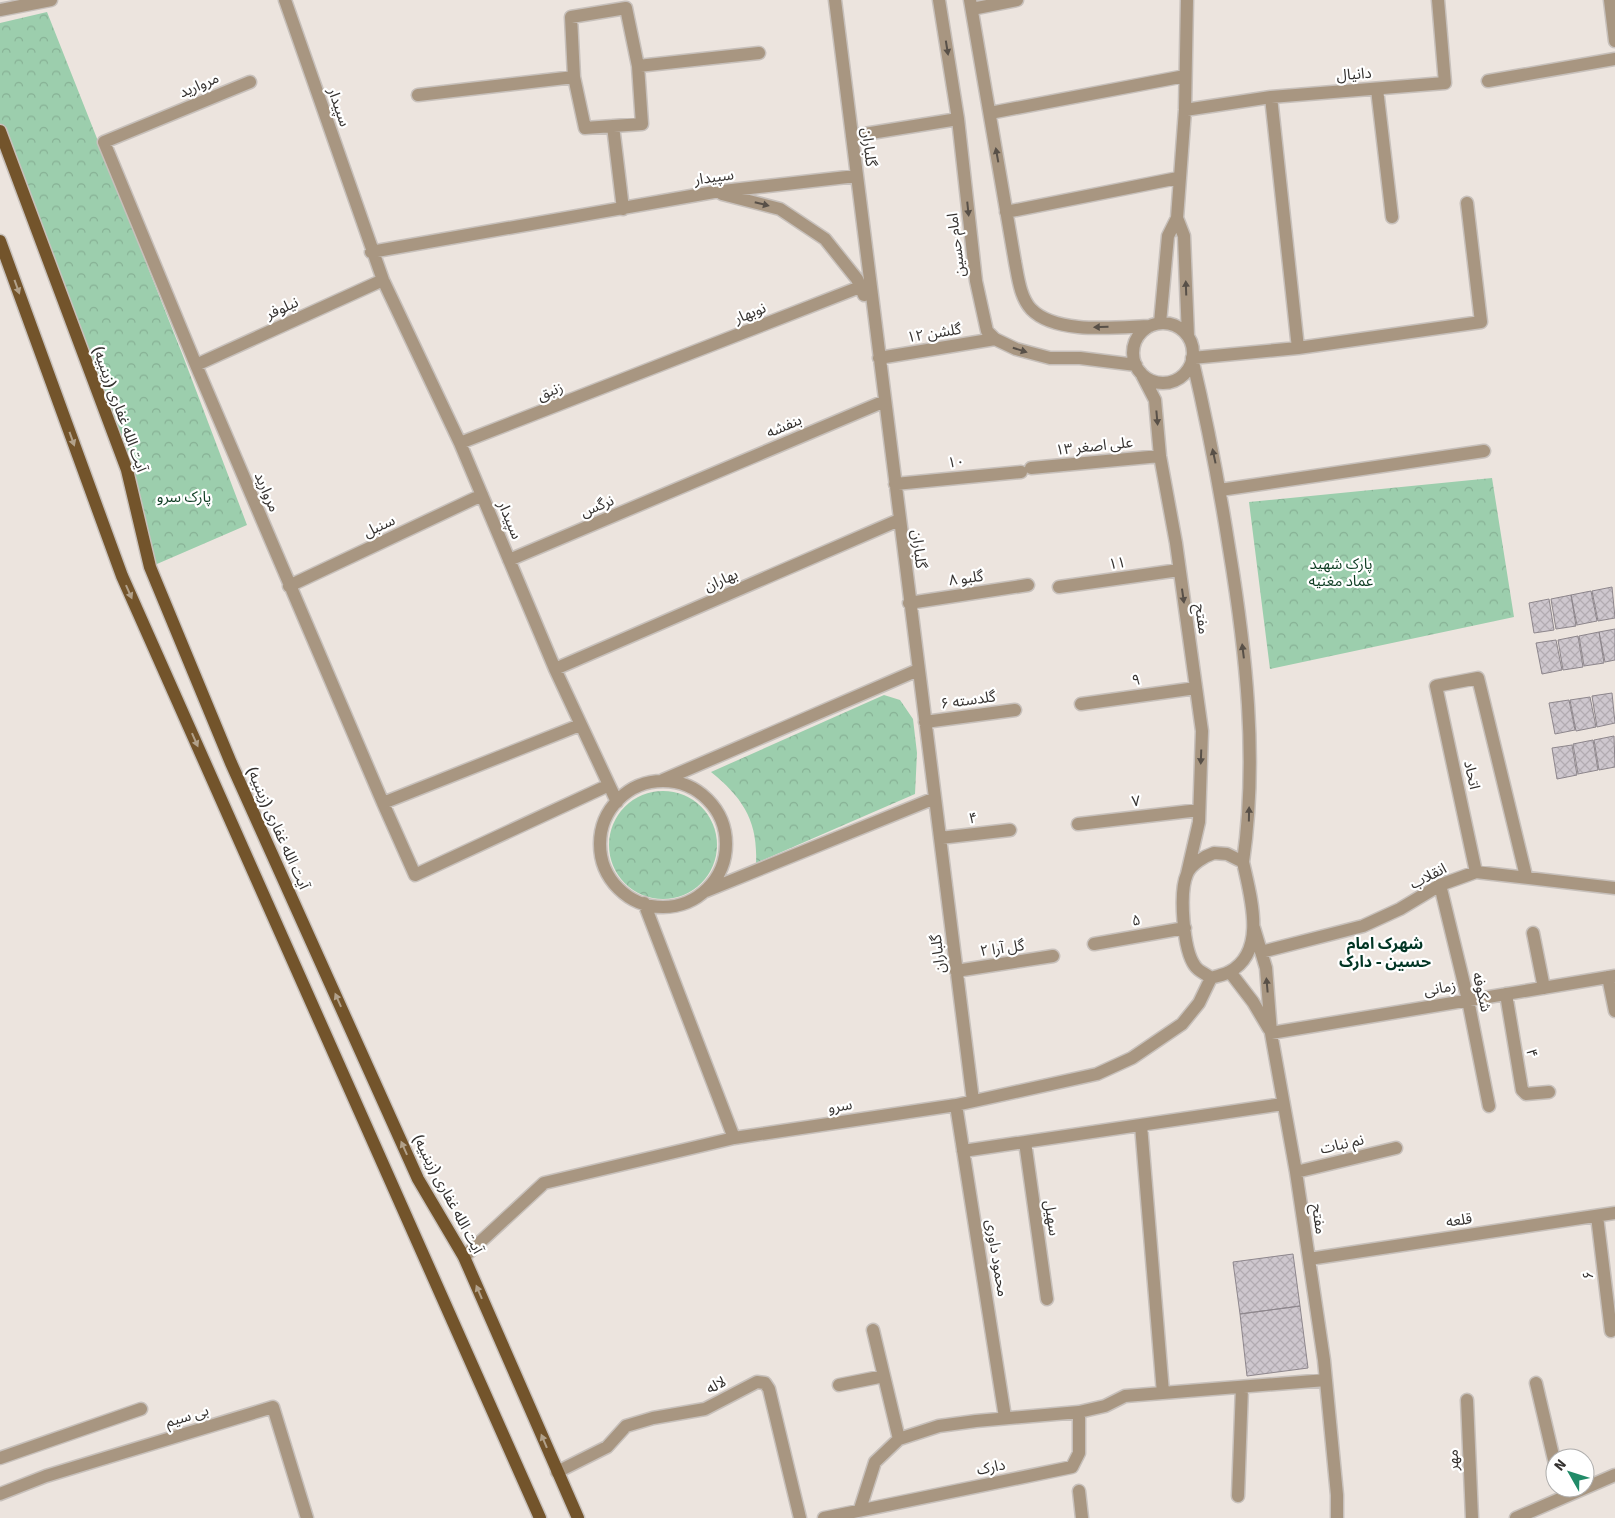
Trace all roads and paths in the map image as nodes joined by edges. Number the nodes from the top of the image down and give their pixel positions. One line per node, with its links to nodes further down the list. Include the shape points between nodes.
1 (51, 0): 10 (street)
2 (285, 0): 37 (street, سپیدار)
3 (835, 0): 27 (street, گلباران)
4 (939, 0): 24 (street, امام حسین, one-way to 24)
5 (1017, 0): 9 (street)
6 (1188, 0): 15 (street)
7 (1438, 0): 19 (street, دانیال, via 1444,82)
8 (1610, 0): 11 (street)
9 (971, 4): 23 (street)
10 (0, 10)
11 (1615, 41)
12 (759, 52): 14 (street)
13 (1615, 58): 17 (street)
14 (638, 66): 16 (street, via 626,8 571,16); 25 (street, via 642,124)
15 (1185, 76): 22 (street); 23 (street)
16 (574, 77): 20 (street); 25 (street, via 585,128)
17 (1488, 81)
18 (250, 82): 47 (street, مروارید, via 104,142)
19 (1377, 89): 21 (street, دانیال); 34 (street)
20 (418, 95)
21 (1270, 97): 22 (street, دانیال); 44 (street)
22 (1185, 110): 29 (street)
23 (990, 113): 33 (street, one-way to 23)
24 (958, 120): 27 (street); 43 (street, امام حسین, one-way to 43, via 976,281 987,331)
25 (612, 126): 32 (street)
26 (0, 131): 118 (main road, آیت الله غفاری (زینبیه), one-way to 26, via 414,1170 231,763 150,567 127,470)
27 (852, 136): 28 (street, گلباران)
28 (856, 176): 30 (street, سپیدار); 40 (street, گلباران)
29 (1178, 178): 33 (street); 35 (street)
30 (714, 192): 32 (street, سپیدار); 39 (street, one-way to 39, via 780,209 825,239)
31 (1467, 203): 44 (street, via 1481,322)
32 (623, 208): 37 (street, سپیدار)
33 (1006, 212): 41 (street, one-way to 33, via 1088,328 1054,322 1031,309 1020,287)
34 (1392, 217)
35 (1177, 218): 41 (street, via 1168,236); 42 (street, one-way to 35, via 1184,236)
36 (0, 241): 145 (main road, one-way to 145, via 122,576)
37 (371, 252): 38 (street, سپیدار)
38 (383, 280): 47 (street, نیلوفر); 51 (street, سپیدار)
39 (860, 287): 40 (street); 49 (street, نوبهار)
40 (875, 320): 45 (street, گلباران)
41 (1155, 325): 42 (street, via 1176,326); 48 (street, via 1137,339 1134,347)
42 (1188, 336): 46 (street)
43 (995, 339): 45 (street, گلشن ۱۲); 48 (street, one-way to 48, via 1016,350 1050,358 1080,358)
44 (1298, 348): 46 (street)
45 (879, 358): 50 (street, گلباران)
46 (1192, 358): 48 (street, via 1185,373 1171,382 1154,382); 57 (street, one-way to 46)
47 (196, 365): 63 (street, مروارید)
48 (1138, 369): 53 (street, مفتح, one-way to 53, via 1156,400)
49 (652, 370): 51 (street, زنبق)
50 (885, 401): 55 (street, بنفشه); 56 (street, گلباران)
51 (460, 443): 58 (street, سپیدار)
52 (1484, 451): 57 (street)
53 (1160, 456): 54 (street, علی اصغر ۱۳); 61 (street, مفتح)
54 (1026, 470): 56 (street, ۱۰)
55 (697, 481): 60 (street, نرگس)
56 (895, 484): 59 (street, گلباران)
57 (1220, 490): 82 (street, one-way to 57, via 1249,818 1249,735 1244,657)
58 (482, 495): 60 (street, سپیدار); 63 (street, سنبل)
59 (899, 520): 65 (street, گلباران); 66 (street, بهاران)
60 (509, 560): 66 (street, سپیدار)
61 (1179, 570): 64 (street, ۱۱); 68 (street, مفتح, one-way to 68)
62 (1028, 585): 65 (street, گلبو ۸)
63 (289, 586): 76 (street, مروارید)
64 (1059, 587)
65 (909, 603): 67 (street, گلباران)
66 (555, 669): 72 (street, سپیدار)
67 (918, 670): 71 (street, گلباران); 73 (street)
68 (1196, 688): 69 (street, ۹); 78 (street, مفتح, one-way to 78, via 1202,730)
69 (1081, 704)
70 (1014, 710): 71 (street, گلدسته ۶)
71 (925, 722): 75 (street, گلباران)
72 (580, 725): 74 (street, سپیدار); 76 (street)
73 (663, 780): 77 (street, via 642,784); 88 (street, via 685,784 704,794 718,811 726,831 726,853 719,874)
74 (609, 786): 76 (street, مروارید, via 415,875); 77 (street, سپیدار)
75 (936, 798): 81 (street, گلباران); 88 (street)
76 (383, 802)
77 (617, 802): 89 (street, via 609,811 602,830 600,850 606,869 617,886 632,899)
78 (1199, 810): 79 (street, ۷); 84 (street, مفتح)
79 (1078, 824)
80 (1010, 830): 81 (street, ۴)
81 (940, 838): 96 (street, گلباران)
82 (1243, 862): 84 (street, via 1228,854 1214,853 1204,857); 91 (street, مفتح)
83 (1476, 872): 85 (street, انقلاب); 85 (street, اتحاد, via 1436,686 1478,678); 86 (street, انقلاب)
84 (1187, 874): 90 (street, مفتح, via 1182,912)
85 (1526, 876): 87 (street, انقلاب)
86 (1440, 885): 94 (street, انقلاب, via 1363,926); 102 (street, شکوفه)
87 (1615, 888)
88 (701, 894): 89 (street, via 671,906)
89 (644, 903): 111 (street)
90 (1185, 928): 93 (street, ۵); 99 (street, مفتح, via 1188,950 1195,967)
91 (1254, 928): 94 (street, مفتح); 97 (street, via 1252,944)
92 (1533, 934): 100 (street)
93 (1094, 944)
94 (1262, 952): 104 (street, مفتح, one-way to 94)
95 (1053, 956): 96 (street, گل آرا ۲)
96 (956, 971): 106 (street, گلباران)
97 (1230, 972): 99 (street); 104 (street)
98 (1612, 976): 100 (street, زمانی); 103 (street)
99 (1210, 978): 106 (street, سرو, via 1199,1003 1182,1024 1132,1058 1097,1074)
100 (1544, 988): 101 (street, زمانی)
101 (1506, 994): 102 (street, زمانی); 105 (street, ۴, via 1522,1090 1526,1094)
102 (1468, 1000): 104 (street, زمانی); 109 (street, شکوفه)
103 (1615, 1011)
104 (1271, 1033): 108 (street, مفتح)
105 (1549, 1092)
106 (973, 1101): 107 (street, سرو)
107 (956, 1104): 111 (street, سرو); 114 (street, محمود داوری)
108 (1283, 1104): 110 (street); 115 (street, مفتح)
109 (1489, 1106)
110 (1141, 1126): 112 (street); 128 (street)
111 (734, 1138): 118 (street, سرو, via 544,1182)
112 (1025, 1142): 114 (street); 120 (street, سهیل)
113 (1396, 1148): 115 (street, نم نبات)
114 (963, 1151): 132 (street, محمود داوری)
115 (1296, 1172): 119 (street, مفتح)
116 (1615, 1213): 117 (street, قلعه)
117 (1597, 1216): 119 (street, قلعه); 122 (street, ۶)
118 (464, 1257): 136 (main road, آیت الله غفاری (زینبیه), one-way to 118)
119 (1309, 1259): 124 (street, مفتح)
120 (1047, 1299)
121 (873, 1330): 123 (street)
122 (1611, 1331)
123 (884, 1376): 126 (street); 133 (street)
124 (1326, 1380): 127 (street); 150 (street, مفتح)
125 (1536, 1383): 134 (street)
126 (839, 1385)
127 (1242, 1387): 128 (street); 141 (street)
128 (1163, 1393): 131 (street, via 1125,1396 1105,1406)
129 (1467, 1400): 151 (street, مهر)
130 (141, 1410): 135 (street)
131 (1079, 1412): 132 (street); 143 (street, دارک, via 1079,1453 1072,1467)
132 (1005, 1417): 133 (street, via 939,1426)
133 (899, 1438): 143 (street, via 875,1462)
134 (1551, 1448)
135 (0, 1458)
136 (557, 1472): 146 (main road, آیت الله غفاری (زینبیه)); 147 (street, لاله, via 607,1447 626,1426 705,1409 756,1382 765,1383)
137 (1615, 1475): 138 (street)
138 (1595, 1482)
139 (1079, 1492): 149 (street)
140 (0, 1494): 144 (street, بی سیم, via 46,1476 273,1407)
141 (1238, 1496)
142 (1553, 1498): 152 (street)
143 (860, 1509): 148 (street, دارک)
144 (307, 1518)
145 (540, 1518)
146 (578, 1518)
147 (800, 1518)
148 (824, 1518)
149 (1082, 1518)
150 (1337, 1518)
151 (1472, 1518)
152 (1516, 1518)

